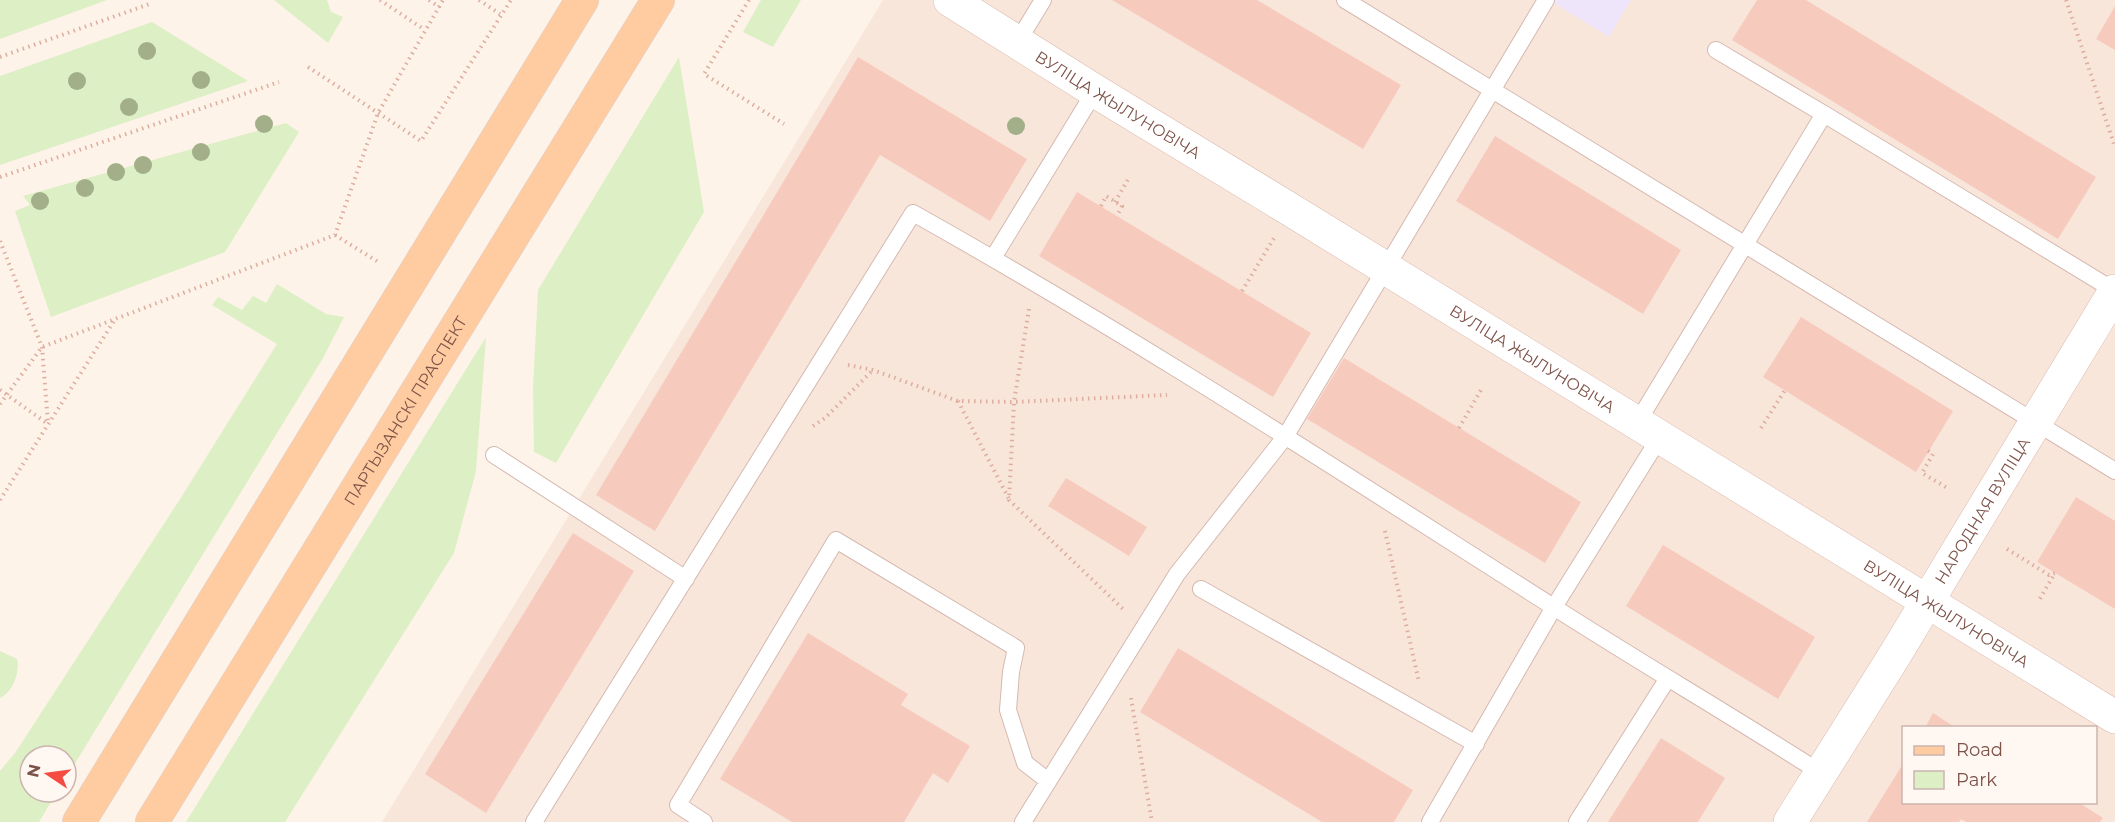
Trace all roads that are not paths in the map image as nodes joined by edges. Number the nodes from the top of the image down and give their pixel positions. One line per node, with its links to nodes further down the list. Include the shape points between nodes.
1 (582, 0): 30 (main road)
2 (658, 0): 31 (main road, ПАРТЫЗАНСКІ ПРАСПЕКТ)
3 (951, 0): 7 (main road, ВУЛІЦА ЖЫЛУНОВІЧА)
4 (1043, 0): 7 (lane)
5 (1345, 0): 9 (lane)
6 (1546, 0): 9 (lane)
7 (1018, 42): 10 (main road, ВУЛІЦА ЖЫЛУНОВІЧА)
8 (1716, 50): 11 (lane)
9 (1491, 89): 12 (lane); 14 (lane)
10 (1095, 91): 13 (lane); 14 (main road, ВУЛІЦА ЖЫЛУНОВІЧА)
11 (1824, 114): 12 (lane); 15 (lane)
12 (1745, 244): 16 (lane); 17 (lane)
13 (993, 258): 18 (lane); 21 (lane, via 913,213)
14 (1386, 268): 17 (main road, ВУЛІЦА ЖЫЛУНОВІЧА); 18 (lane)
15 (2115, 291): 16 (main road, НАРОДНАЯ ВУЛІЦА)
16 (2035, 422): 20 (lane); 23 (main road, НАРОДНАЯ ВУЛІЦА)
17 (1649, 430): 23 (main road, ВУЛІЦА ЖЫЛУНОВІЧА); 24 (lane)
18 (1284, 437): 24 (lane); 29 (lane, via 1177,574)
19 (494, 455): 21 (lane)
20 (2115, 471)
21 (686, 579): 32 (lane)
22 (1201, 589): 27 (lane)
23 (1927, 601): 26 (main road, ВУЛІЦА ЖЫЛУНОВІЧА); 28 (main road, НАРОДНАЯ ВУЛІЦА)
24 (1554, 607): 25 (lane); 27 (lane)
25 (1668, 678): 28 (lane); 36 (lane)
26 (2115, 717)
27 (1476, 744): 35 (lane)
28 (1821, 773): 37 (main road, НАРОДНАЯ ВУЛІЦА)
29 (1048, 781): 33 (lane, via 1025,763 1008,710 1016,648 837,540 678,805); 34 (lane)
30 (79, 822)
31 (152, 822)
32 (534, 822)
33 (704, 822)
34 (1023, 822)
35 (1430, 822)
36 (1577, 822)
37 (1790, 822)

